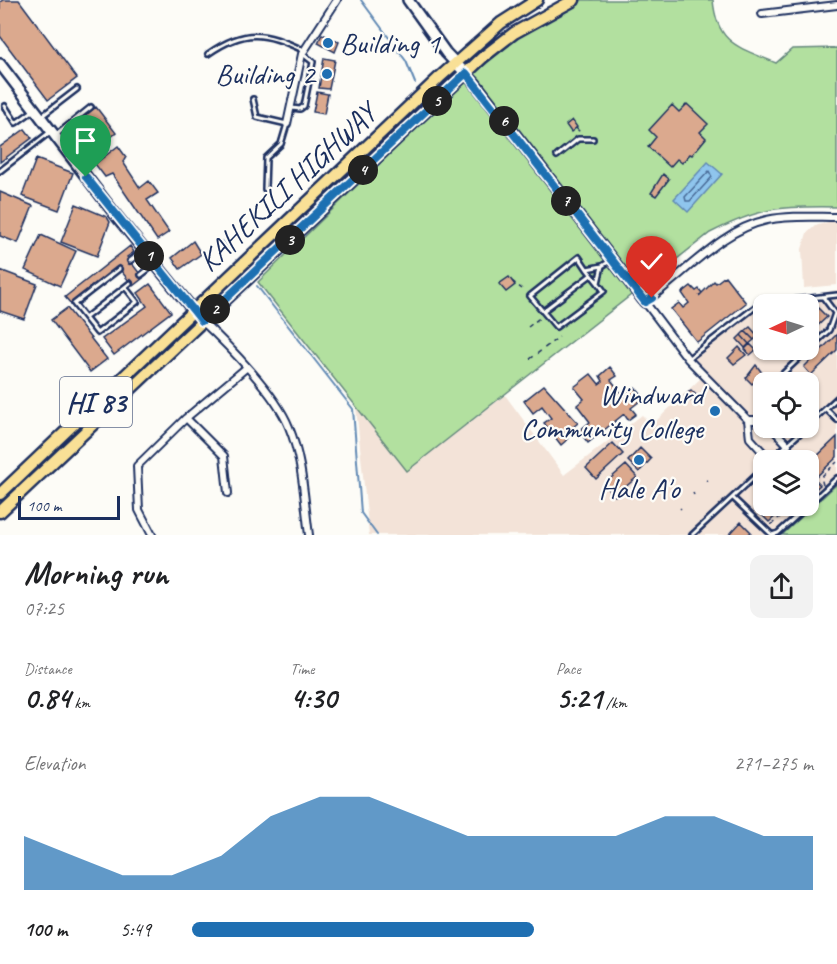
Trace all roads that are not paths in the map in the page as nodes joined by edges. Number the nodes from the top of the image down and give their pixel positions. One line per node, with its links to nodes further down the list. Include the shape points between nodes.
1 (337, 0): 7 (street)
2 (408, 0): 9 (street)
3 (537, 0): 9 (main road, KAHEKILI HIGHWAY / HI 83, via 501,23)
4 (574, 0): 11 (main road, KAHEKILI HIGHWAY / HI 83, via 514,33)
5 (837, 5): 6 (street)
6 (762, 14)
7 (303, 52): 8 (lane, via 273,37 251,34 229,40); 16 (street); 16 (lane, via 313,62 303,108)
8 (208, 54)
9 (455, 63): 11 (street); 40 (main road, KAHEKILI HIGHWAY / HI 83)
10 (0, 64): 17 (street)
11 (466, 73): 26 (street); 43 (main road, KAHEKILI HIGHWAY / HI 83)
12 (77, 89): 17 (lane)
13 (253, 99): 18 (lane, via 257,117)
14 (5, 106): 17 (lane, via 16,123)
15 (92, 107): 19 (lane)
16 (290, 108): 18 (street)
17 (38, 113): 19 (street)
18 (287, 124): 23 (lane, via 281,144 266,158)
19 (53, 134): 22 (lane); 25 (street)
20 (593, 139): 21 (lane, via 569,144)
21 (557, 156)
22 (0, 171)
23 (265, 189)
24 (837, 217): 39 (street, via 789,217 742,228)
25 (144, 250): 27 (lane); 28 (street)
26 (611, 260): 29 (lane); 39 (street)
27 (130, 261)
28 (155, 264): 32 (lane); 40 (street)
29 (602, 266): 31 (lane); 35 (lane)
30 (119, 269): 42 (lane, via 74,304)
31 (587, 269): 33 (lane); 41 (lane, via 579,257 530,296)
32 (141, 275)
33 (591, 275): 35 (lane); 41 (lane)
34 (130, 283): 36 (lane)
35 (598, 283): 41 (lane, via 604,291 556,327)
36 (125, 287): 42 (lane); 42 (lane, via 137,302 97,333)
37 (837, 295): 38 (lane)
38 (823, 297): 44 (lane, via 759,304); 46 (lane, via 835,313 833,325)
39 (645, 302): 44 (street)
40 (192, 310): 43 (street); 61 (main road, KAHEKILI HIGHWAY / HI 83)
41 (543, 314)
42 (85, 318)
43 (202, 321): 45 (street); 65 (main road, KAHEKILI HIGHWAY / HI 83)
44 (688, 359): 51 (street)
45 (246, 368): 50 (street); 68 (street, via 270,394 289,425)
46 (784, 372)
47 (837, 398): 48 (lane)
48 (826, 409): 49 (lane); 53 (lane)
49 (819, 415)
50 (186, 418): 62 (street, via 224,456); 67 (street, via 137,466 139,510)
51 (748, 420): 52 (street); 57 (street, via 749,435)
52 (753, 420)
53 (837, 420)
54 (781, 438): 56 (street)
55 (795, 438): 56 (lane)
56 (788, 445): 58 (lane)
57 (762, 450)
58 (782, 450)
59 (837, 478): 63 (lane)
60 (753, 479): 64 (lane)
61 (0, 494)
62 (228, 494)
63 (819, 495)
64 (733, 498): 66 (lane, via 770,535 778,533); 69 (lane)
65 (0, 512)
66 (796, 516)
67 (152, 535)
68 (309, 535)
69 (692, 535)

